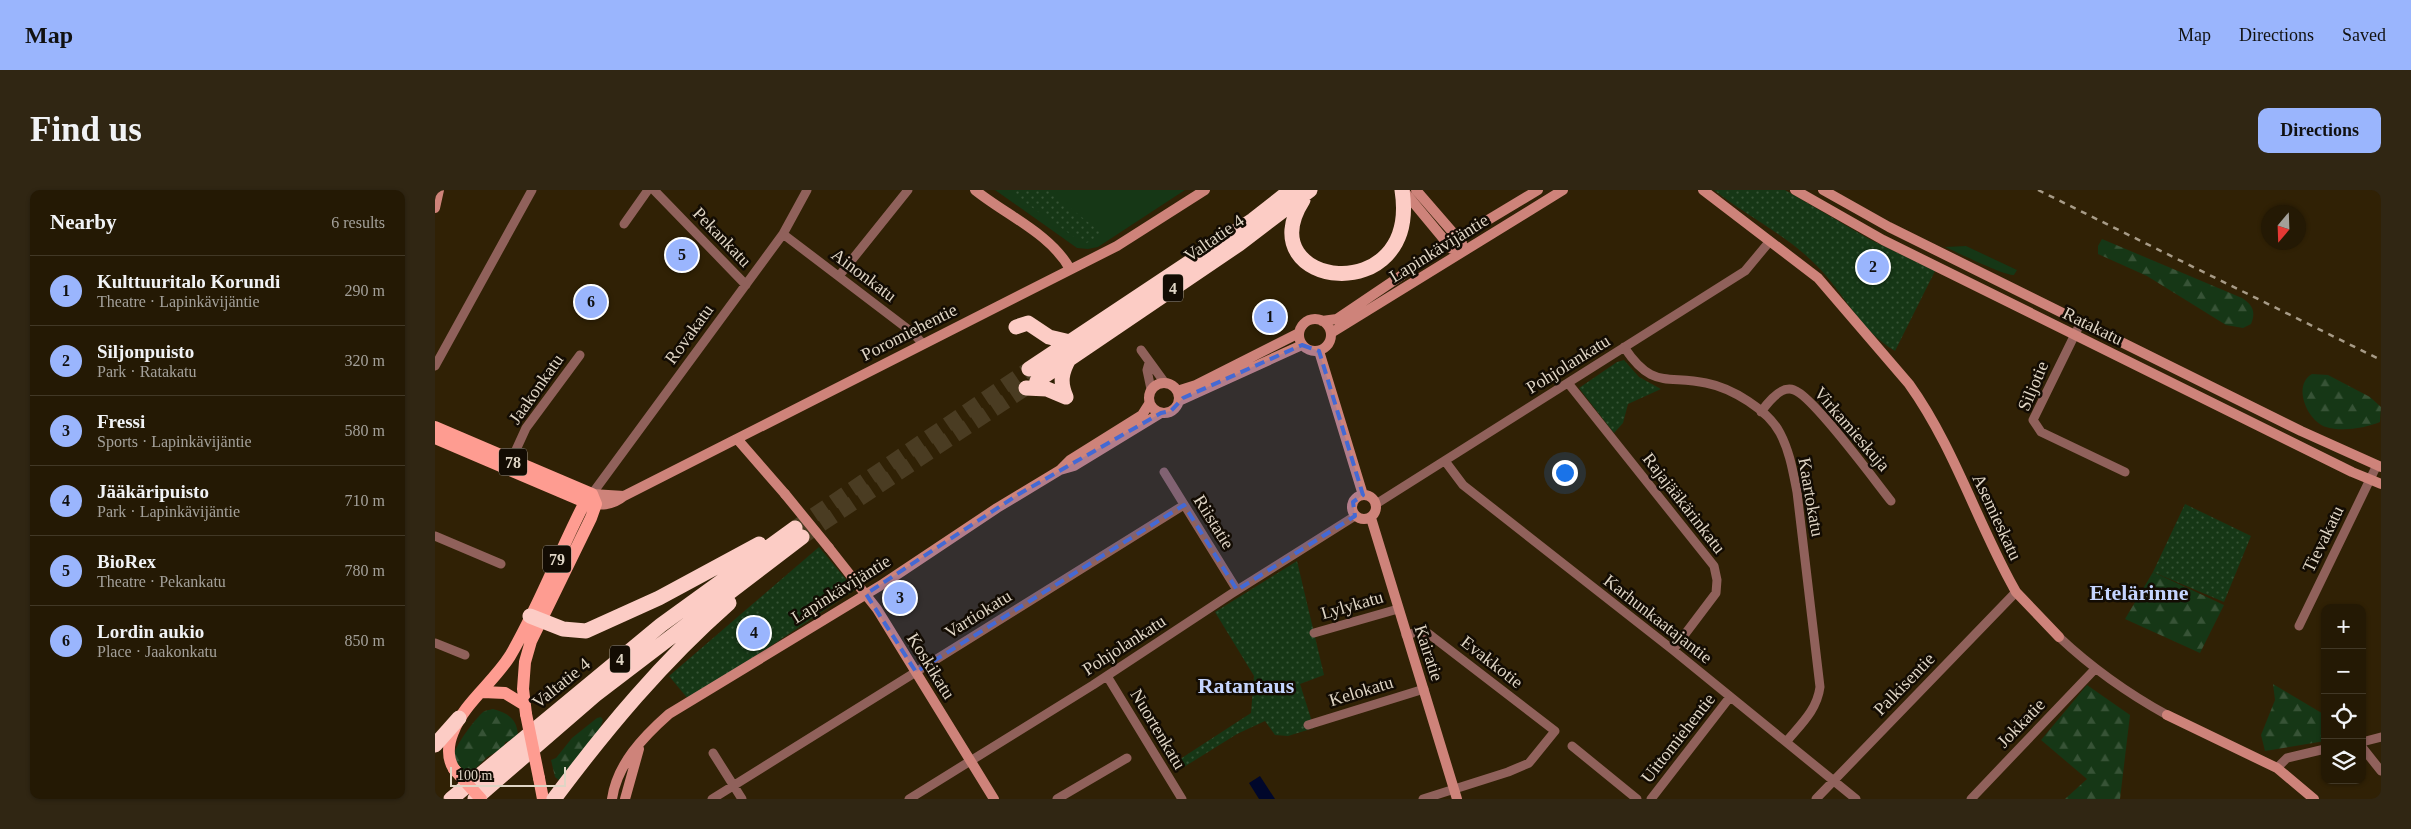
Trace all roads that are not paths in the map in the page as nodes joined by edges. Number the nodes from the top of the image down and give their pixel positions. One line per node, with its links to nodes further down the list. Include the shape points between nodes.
1 (439, 190): 18 (main road)
2 (532, 190): 43 (street)
3 (648, 190): 19 (street)
4 (654, 190): 28 (street, Pekankatu)
5 (807, 190): 20 (street, Rovakatu)
6 (908, 190): 27 (street)
7 (975, 190): 26 (main road, via 1048,242 1063,256)
8 (1205, 190): 26 (main road, Poromiehentie, via 1117,246)
9 (1291, 190): 34 (highway, Valtatie 4 / 4, via 1253,220)
10 (1403, 190): 17 (highway, via 1403,228 1391,250 1370,268 1339,274 1327,273 1307,263 1294,248 1291,225); 23 (main road)
11 (1416, 190): 21 (main road)
12 (1537, 190): 21 (main road, Lapinkävijäntie)
13 (1563, 190): 24 (main road, Lapinkävijäntie)
14 (1703, 190): 22 (main road, Asemieskatu)
15 (1795, 190): 33 (main road, Ratakatu, via 1883,240)
16 (1823, 190): 30 (main road, Ratakatu, via 1889,228)
17 (1309, 191): 41 (highway, Valtatie 4 / 4, via 1239,244)
18 (435, 208)
19 (624, 224)
20 (783, 234): 27 (street, Ainonkatu); 28 (street, Rovakatu)
21 (1459, 238): 23 (main road, Lapinkävijäntie); 24 (main road)
22 (1770, 242): 37 (street, Pohjolankatu, via 1745,271); 75 (main road, Asemieskatu, via 1826,286 1922,401)
23 (1448, 244): 25 (main road); 29 (main road, Lapinkävijäntie, via 1337,319)
24 (1467, 250): 25 (main road, Lapinkävijäntie)
25 (1457, 256): 32 (main road, Lapinkävijäntie)
26 (1070, 269): 35 (main road, Poromiehentie)
27 (839, 276): 35 (street, Ainonkatu)
28 (746, 285): 64 (street, Rovakatu)
29 (1322, 321): 31 (main road, via 1308,320); 32 (main road)
30 (2081, 322): 33 (street, Siljotie); 57 (main road, Ratakatu)
31 (1299, 333): 36 (main road); 48 (main road)
32 (1331, 333): 39 (main road, via 1328,344)
33 (2074, 335): 60 (street, Siljotie, via 2033,416 2034,424 2041,432); 61 (main road, Ratakatu)
34 (1070, 342): 44 (highway, Valtatie 4 / 4); 44 (highway, via 1049,337 1028,323 1017,327 1026,328 1040,342 1041,351)
35 (923, 344): 54 (main road, Poromiehentie)
36 (1302, 344): 39 (main road, via 1309,350); 48 (main road)
37 (1624, 348): 46 (street, Pohjolankatu); 50 (street, Kaartokatu, via 1640,368 1652,376 1723,388 1744,397)
38 (1141, 350): 42 (street)
39 (1319, 351): 63 (main road)
40 (580, 355): 56 (street, Jaakonkatu, via 526,428)
41 (1069, 359): 44 (highway, Valtatie 4 / 4); 44 (highway, via 1062,375 1066,397)
42 (1149, 363): 45 (street); 47 (street, via 1147,370)
43 (435, 366)
44 (1031, 376)
45 (1165, 383): 47 (main road); 48 (main road, via 1173,386)
46 (1568, 383): 55 (street, Pohjolankatu); 84 (street, Rajajääkärinkatu, via 1714,566 1715,593)
47 (1151, 389): 49 (main road)
48 (1178, 396): 51 (main road, via 1171,412)
49 (1149, 404): 51 (main road); 58 (main road, Lapinkävijäntie, via 1142,415 1070,460)
50 (1761, 412): 65 (street, Virkamieskuja, via 1774,396 1783,390 1794,389 1842,438); 99 (street, Kaartokatu, via 1780,432 1792,463 1820,687 1813,711)
51 (1161, 413): 58 (main road, Lapinkävijäntie, via 1074,466)
52 (435, 427): 56 (main road, 78)
53 (435, 438): 56 (main road, 78)
54 (739, 440): 64 (main road, Poromiehentie, via 625,496); 76 (main road, Koskikatu, bridge)
55 (1445, 461): 66 (street, Pohjolankatu); 84 (street, Karhunkaatajantie, via 1463,485)
56 (509, 465): 64 (main road, 78)
57 (2379, 466): 61 (street, Tievakatu)
58 (1060, 470): 76 (main road, Lapinkävijäntie)
59 (1164, 472): 67 (street, Riistatie)
60 (2125, 472)
61 (2370, 479): 62 (main road, Ratakatu); 79 (street, Tievakatu)
62 (2381, 484)
63 (1363, 495): 66 (main road, via 1373,498); 68 (main road, via 1353,502)
64 (591, 500): 78 (main road, 79, via 588,525)
65 (1891, 501)
66 (1376, 504): 69 (main road, via 1376,512)
67 (1184, 505): 74 (street, Riistatie); 87 (street, Vartiokatu)
68 (1355, 516): 69 (main road, via 1363,520); 74 (street, Pohjolankatu)
69 (1371, 518): 77 (main road, Kairatie)
70 (819, 525): 116 (highway, via 714,616 653,676 601,736)
71 (797, 530): 78 (highway, via 586,631 573,631); 112 (highway, Valtatie 4 / 4, via 661,625); 113 (highway, Valtatie 4 / 4, via 595,695)
72 (435, 536): 73 (street)
73 (501, 564)
74 (1237, 590): 88 (street, Pohjolankatu)
75 (2017, 592): 82 (main road, Asemieskatu); 109 (street, Palkisentie)
76 (866, 594): 87 (main road, Koskikatu); 97 (main road, Lapinkävijäntie, via 689,700 669,714)
77 (1398, 609): 80 (street, Lylykatu); 81 (main road, Kairatie)
78 (535, 619): 90 (main road, 79); 92 (main road, 79, via 526,656)
79 (2299, 626)
80 (1314, 632)
81 (1406, 635): 89 (main road, Kairatie); 111 (street, Evakkotie, via 1417,632 1429,634 1555,731 1529,763)
82 (2059, 637): 86 (street, Asemieskatu)
83 (435, 643): 85 (street)
84 (1673, 650): 91 (street, Karhunkaatajantie)
85 (465, 655)
86 (2095, 669): 93 (street, Asemieskatu); 130 (street, Jokkatie)
87 (916, 672): 106 (main road, Koskikatu); 110 (street, Vartiokatu)
88 (1107, 676): 106 (street, Pohjolankatu); 124 (street, Nuortenkatu)
89 (1424, 689): 95 (street, Kelokatu); 111 (main road, Kairatie)
90 (483, 692): 92 (main road, via 505,693); 94 (main road, 79)
91 (1730, 697): 99 (street, Karhunkaatajantie); 127 (street, Uittomiehentie)
92 (525, 709): 115 (main road, 79, bridge)
93 (2167, 715): 107 (main road, Asemieskatu)
94 (459, 718): 100 (highway); 114 (main road, 79, bridge, via 449,748 449,759 453,769)
95 (1308, 725)
96 (2381, 737): 98 (street)
97 (643, 740): 117 (main road, Lapinkävijäntie, via 622,767); 118 (main road, Lapinkävijäntie)
98 (2366, 741)
99 (1786, 742): 109 (street, Karhunkaatajantie)
100 (435, 744)
101 (1572, 746): 126 (street)
102 (2321, 750): 107 (street, via 2287,758)
103 (2366, 752): 108 (street)
104 (713, 753): 110 (street)
105 (1127, 758): 123 (street)
106 (971, 760): 121 (street, Pohjolankatu); 122 (main road, Koskikatu)
107 (2277, 768): 131 (main road, Asemieskatu)
108 (2381, 771)
109 (1833, 781): 128 (street, Palkisentie); 129 (street, Karhunkaatajantie)
110 (734, 786): 119 (street, Vartiokatu); 120 (street)
111 (1455, 794): 125 (street)
112 (451, 799)
113 (475, 799)
114 (481, 799)
115 (543, 799)
116 (554, 799)
117 (612, 799)
118 (625, 799)
119 (712, 799)
120 (742, 799)
121 (909, 799)
122 (994, 799)
123 (1057, 799)
124 (1182, 799)
125 (1423, 799)
126 (1637, 799)
127 (1651, 799)
128 (1816, 799)
129 (1856, 799)
130 (1971, 799)
131 (2314, 799)

